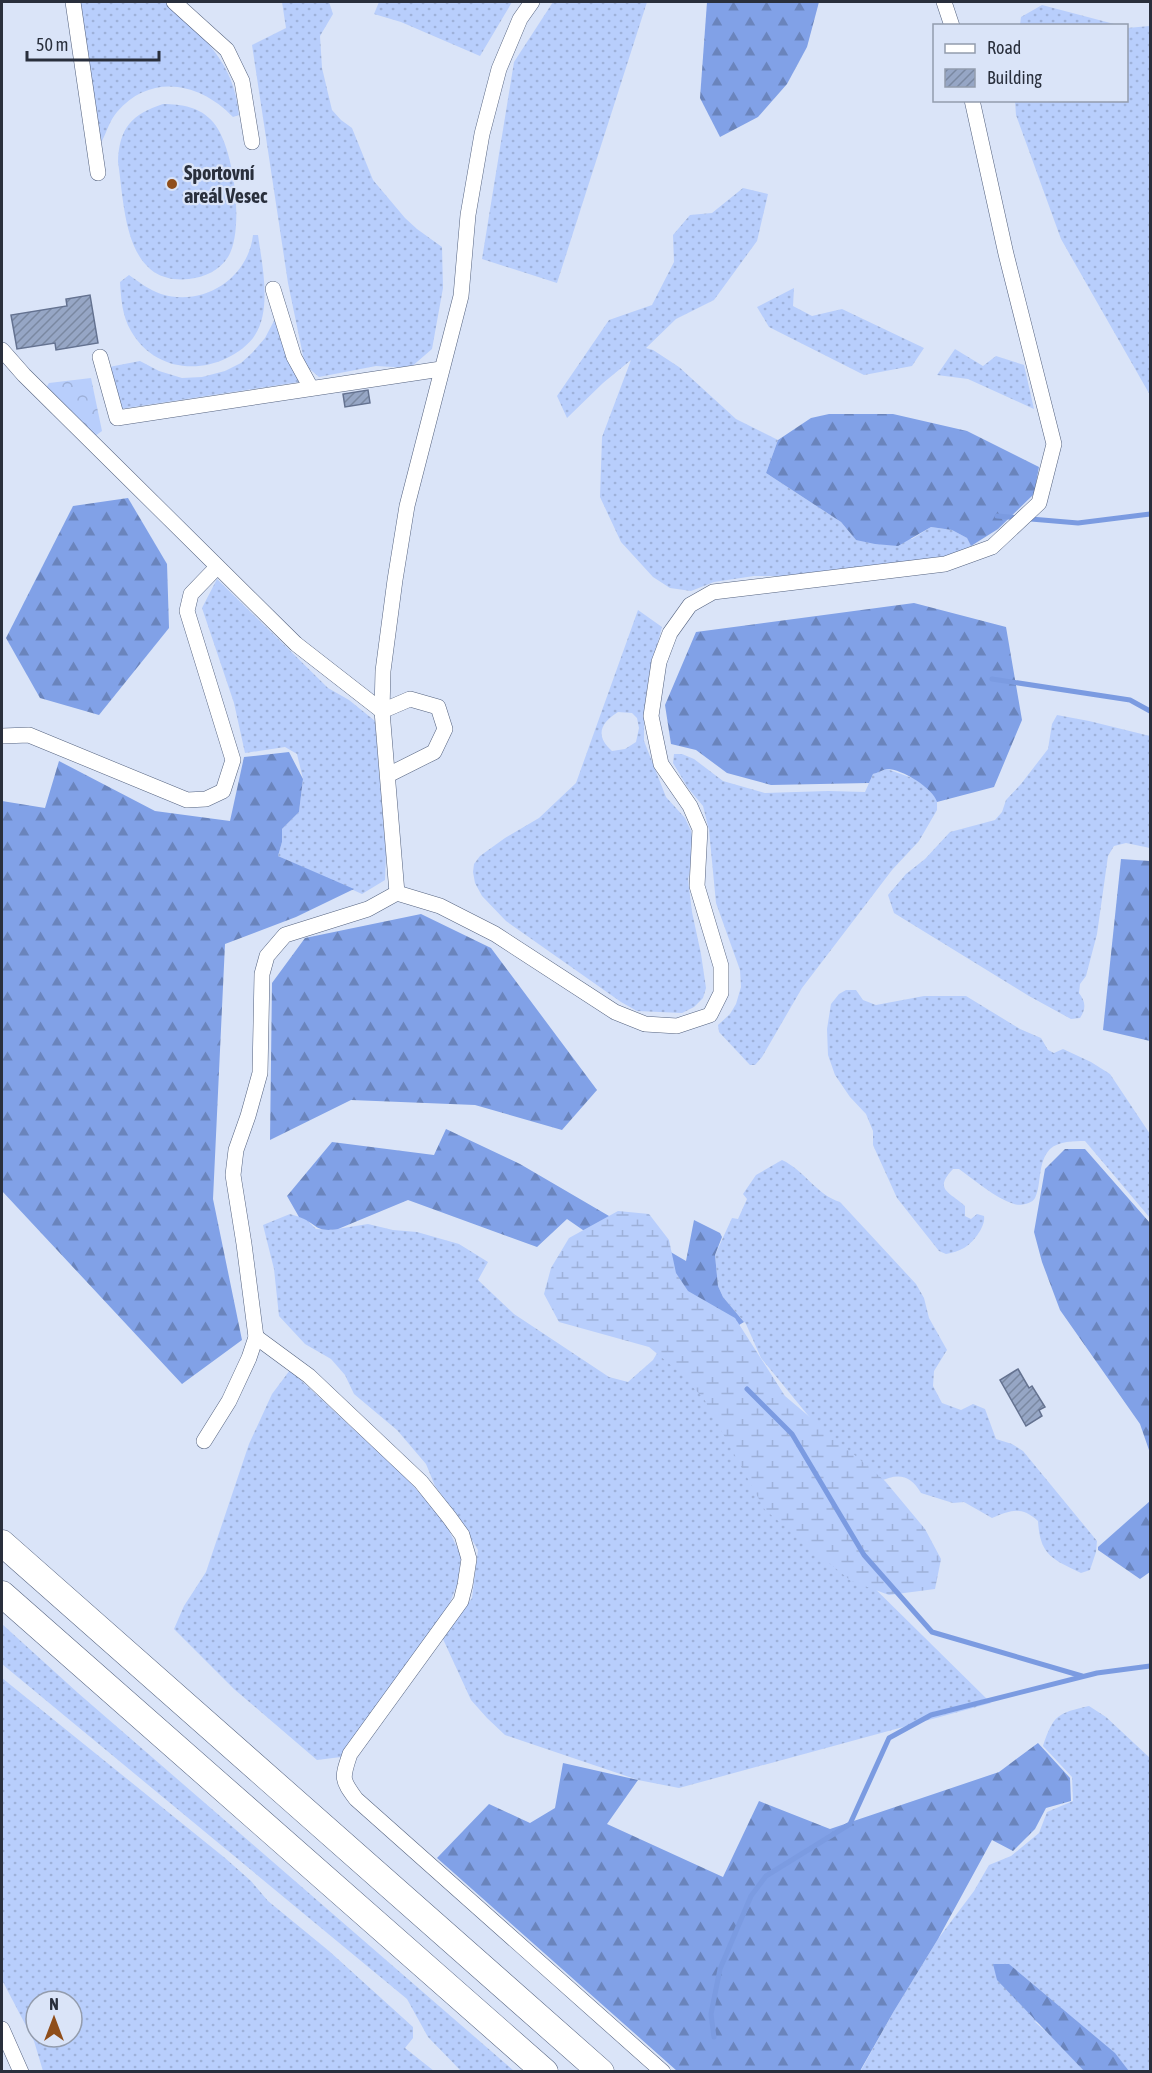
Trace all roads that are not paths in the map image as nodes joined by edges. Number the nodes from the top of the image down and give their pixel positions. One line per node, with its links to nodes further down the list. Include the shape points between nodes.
1 (73, 2): 8 (street)
2 (174, 2): 7 (street, via 227,50 242,81)
3 (532, 2): 12 (street, via 520,19 499,69 482,134 460,296)
4 (944, 2): 5 (street)
5 (951, 24)
6 (972, 102): 18 (street, via 1054,444 1039,503 992,547 945,564 713,592 690,605 670,633 659,662 651,716 661,764 690,806 700,829 698,886 722,966 721,993 710,1015 677,1026 645,1024 615,1012 495,934 440,906)
7 (252, 142)
8 (98, 173)
9 (273, 289): 13 (street, via 294,357)
10 (2, 350): 14 (street)
11 (100, 357): 13 (street, via 117,418)
12 (441, 369): 13 (street); 15 (street, via 407,506 383,671)
13 (311, 388)
14 (217, 567): 15 (street, via 296,644); 16 (street, via 191,594 187,611 233,760 224,791 206,799 187,800 29,735)
15 (382, 711): 17 (street); 17 (street, via 410,699 428,704 438,707 445,729 434,752)
16 (2, 736)
17 (387, 775): 18 (street)
18 (398, 893): 19 (street, via 368,909 285,935 267,956 262,974 260,1072 236,1150 233,1175)
19 (256, 1336): 20 (street, via 229,1401); 27 (street, via 309,1376 421,1482 462,1535 469,1559 460,1602 350,1754 344,1784 356,1799)
20 (204, 1441)
21 (2, 1543): 26 (highway)
22 (2, 1594): 25 (highway)
23 (2, 2029): 24 (street)
24 (21, 2072)
25 (545, 2072)
26 (601, 2072)
27 (663, 2072)

